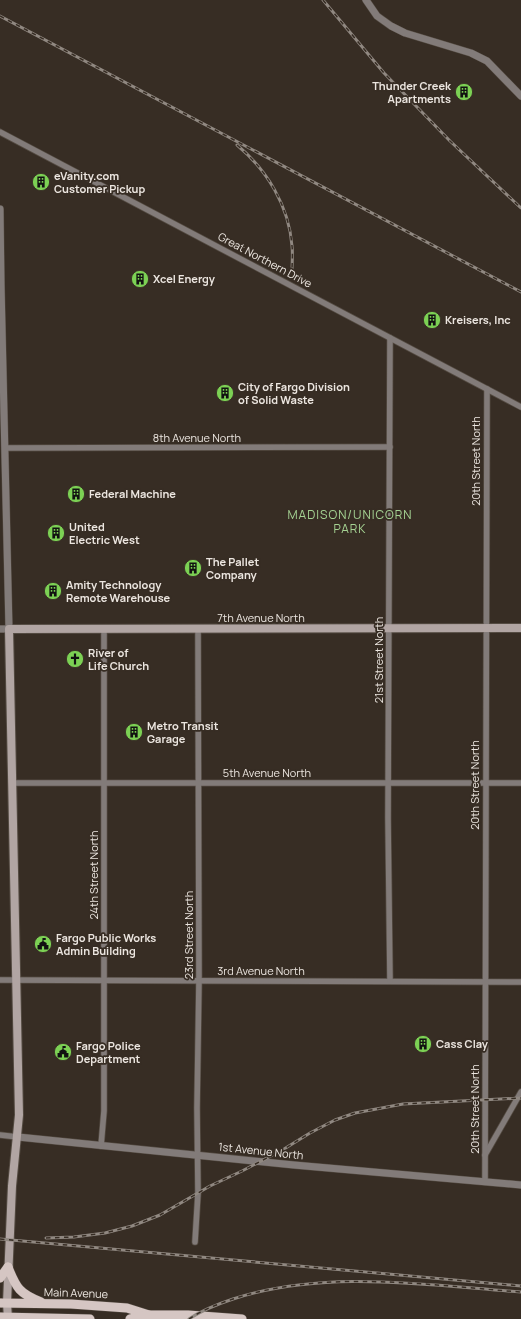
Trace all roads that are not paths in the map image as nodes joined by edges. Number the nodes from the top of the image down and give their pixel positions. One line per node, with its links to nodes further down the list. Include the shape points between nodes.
1 (366, 0): 2 (street, via 377,16 391,26 472,53 487,61)
2 (521, 96)
3 (0, 132): 6 (street, Great Northern Drive)
4 (0, 209): 5 (street)
5 (0, 285): 10 (street)
6 (390, 338): 7 (street, Great Northern Drive); 9 (street, 21st Street North)
7 (486, 389): 8 (street, Great Northern Drive); 16 (street, 20th Street North)
8 (521, 407)
9 (390, 447): 10 (street, 8th Avenue North); 15 (street, 21st Street North)
10 (4, 448): 11 (street)
11 (3, 485): 18 (street)
12 (0, 628): 18 (street, 7th Avenue North)
13 (104, 628): 14 (main road, 7th Avenue North); 18 (main road, 7th Avenue North); 20 (street, 24th Street North)
14 (198, 628): 15 (main road, 7th Avenue North); 21 (street, 23rd Street North)
15 (388, 628): 16 (main road, 7th Avenue North); 22 (street, 21st Street North)
16 (486, 628): 17 (main road, 7th Avenue North); 23 (street, 20th Street North)
17 (521, 628)
18 (9, 629): 19 (main road)
19 (13, 783): 20 (street, 5th Avenue North); 26 (main road)
20 (104, 783): 21 (street, 5th Avenue North); 27 (street, 24th Street North)
21 (198, 783): 22 (street, 5th Avenue North); 28 (street, 23rd Street North)
22 (388, 783): 23 (street, 5th Avenue North); 29 (street, 21st Street North)
23 (485, 783): 24 (street, 5th Avenue North); 30 (street, 20th Street North)
24 (521, 784)
25 (0, 980): 26 (street, 3rd Avenue North)
26 (17, 980): 27 (street, 3rd Avenue North); 34 (main road)
27 (104, 980): 28 (street, 3rd Avenue North); 35 (street, 24th Street North, via 104,1111)
28 (199, 981): 29 (street, 3rd Avenue North); 37 (street, 23rd Street North)
29 (390, 981): 30 (street, 3rd Avenue North)
30 (485, 982): 31 (street, 3rd Avenue North); 36 (street, 20th Street North)
31 (521, 982)
32 (521, 1092): 36 (street)
33 (0, 1136): 34 (street, 1st Avenue North)
34 (18, 1137): 35 (street, 1st Avenue North); 41 (main road, via 12,1186)
35 (101, 1146): 37 (street, 1st Avenue North)
36 (485, 1155): 38 (street, 20th Street North)
37 (197, 1156): 38 (street, 1st Avenue North); 40 (street, 23rd Street North)
38 (485, 1182): 39 (street, 1st Avenue North)
39 (521, 1185)
40 (195, 1242)
41 (8, 1268): 42 (main road); 43 (main road); 44 (main road, via 14,1283 22,1292)
42 (0, 1278)
43 (3, 1303): 44 (main road, Main Avenue); 46 (main road)
44 (48, 1304): 45 (main road, Main Avenue, via 127,1308)
45 (150, 1315): 47 (main road, Main Avenue); 50 (main road, Main Avenue)
46 (5, 1318): 48 (main road)
47 (222, 1318): 51 (main road, Main Avenue)
48 (37, 1319): 49 (main road)
49 (90, 1319)
50 (130, 1319)
51 (242, 1319)

